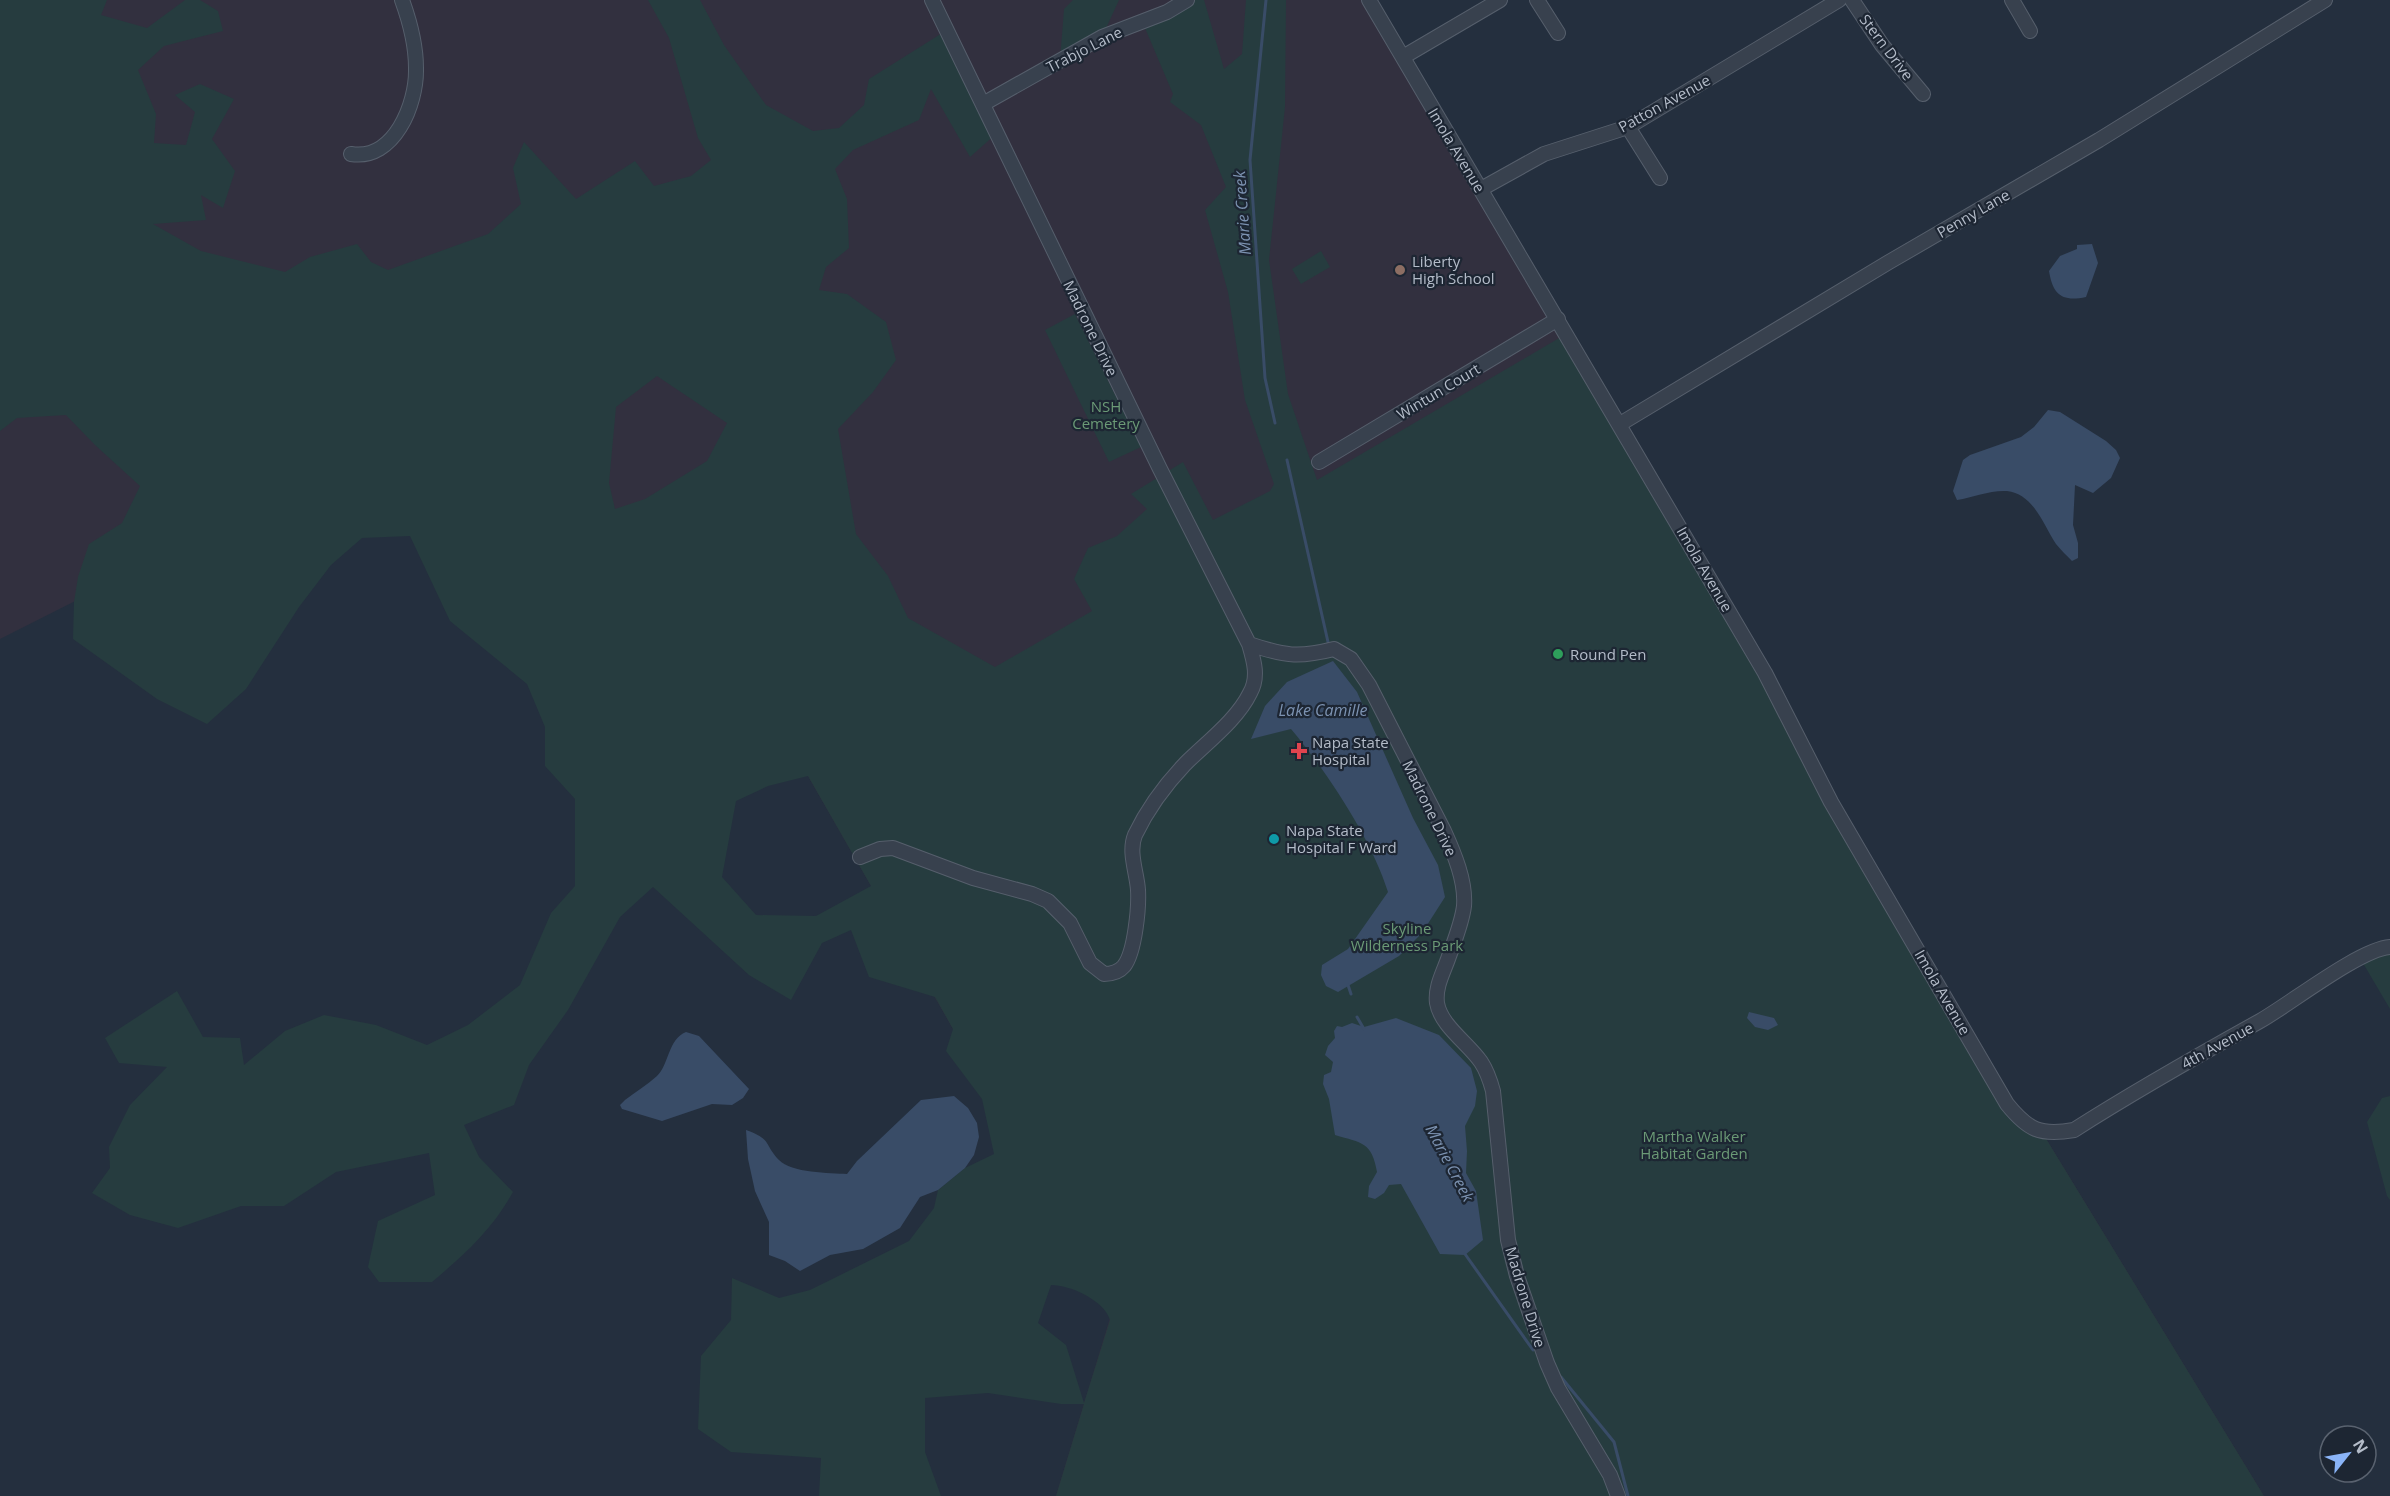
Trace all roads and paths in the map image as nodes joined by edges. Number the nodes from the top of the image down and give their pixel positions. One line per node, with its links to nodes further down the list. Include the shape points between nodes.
1 (402, 0): 17 (street, via 416,67 409,106 391,140 369,153)
2 (932, 0): 15 (street, Madrone Drive)
3 (1187, 0): 15 (street, Trabjo Lane, via 1167,12 1102,37)
4 (1369, 0): 13 (street, Imola Avenue)
5 (1500, 0): 13 (street)
6 (1537, 0): 12 (street)
7 (1839, 0): 16 (street, Patton Avenue)
8 (1852, 0): 14 (street, Stern Drive, via 1882,45)
9 (2012, 0): 11 (street)
10 (2325, 0): 21 (street, Penny Lane, via 2099,140)
11 (2030, 31)
12 (1558, 33)
13 (1403, 57): 19 (street, Imola Avenue)
14 (1923, 94)
15 (983, 104): 23 (street, Madrone Drive, via 1160,469)
16 (1628, 127): 18 (street); 19 (street, Patton Avenue, via 1544,154)
17 (351, 154)
18 (1660, 178)
19 (1481, 189): 20 (street, Imola Avenue)
20 (1558, 319): 21 (street, Imola Avenue); 22 (street, Wintun Court)
21 (1620, 424): 26 (street, Imola Avenue, via 1765,672 1831,802 2007,1104 2019,1118)
22 (1318, 462)
23 (1250, 644): 24 (street, via 1256,671 1250,694 1184,765 1134,837 1136,922 1125,965 1115,973 1104,974 1095,968 1070,923 1043,898 973,878 893,848); 27 (street, Madrone Drive, via 1286,656 1334,649 1351,658 1369,685 1454,853 1464,905 1437,989 1437,1005 1489,1075 1508,1240 1517,1276 1558,1388 1610,1475)
24 (860, 857)
25 (2390, 947): 26 (street, 4th Avenue, via 2360,958 2074,1130)
26 (2042, 1132)
27 (1618, 1496)

